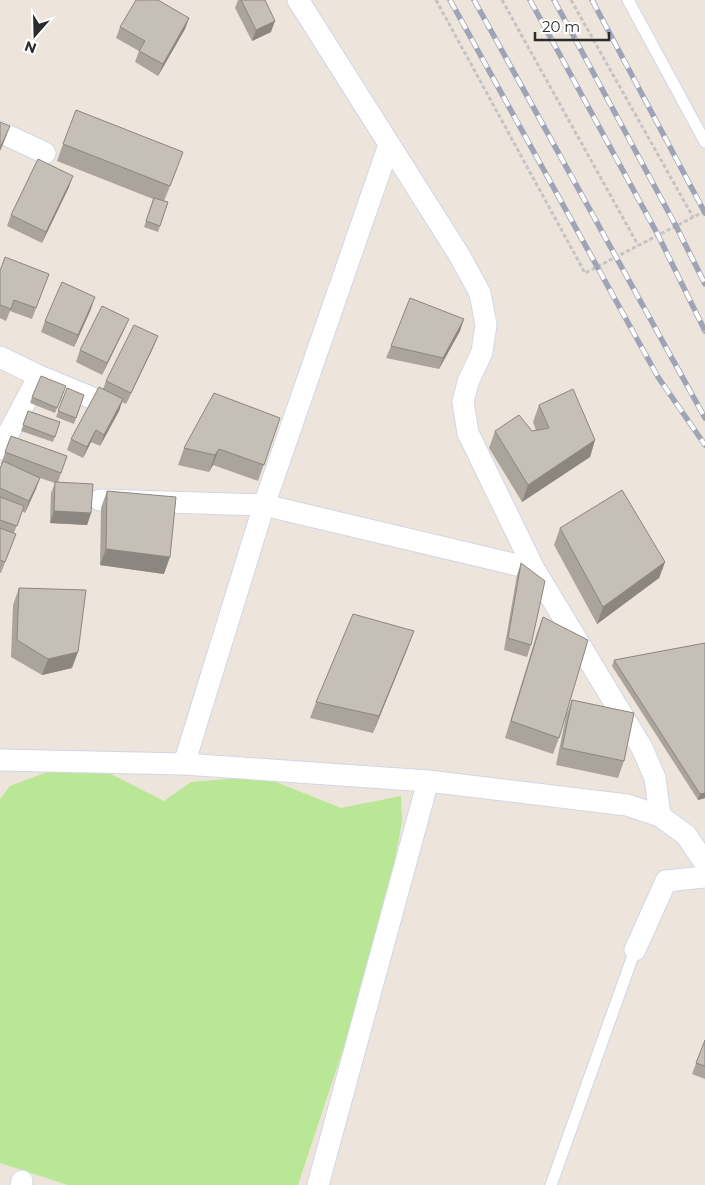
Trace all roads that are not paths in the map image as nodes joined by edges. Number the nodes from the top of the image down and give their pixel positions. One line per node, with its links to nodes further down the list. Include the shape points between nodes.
1 (298, 0): 5 (street)
2 (628, 0): 4 (lane)
3 (0, 132): 6 (street)
4 (705, 142)
5 (389, 145): 12 (street); 13 (street, via 480,293 486,325 482,352 463,402 468,433)
6 (45, 154)
7 (0, 357): 8 (street)
8 (39, 376): 9 (street); 10 (street)
9 (90, 396)
10 (0, 449)
11 (100, 500): 12 (street)
12 (264, 506): 13 (street); 15 (street)
13 (534, 569): 17 (street, via 642,748 655,778)
14 (0, 760): 15 (street)
15 (184, 764): 16 (street)
16 (428, 781): 17 (street, via 627,805); 21 (street)
17 (660, 816): 18 (street, via 686,834)
18 (705, 863)
19 (705, 877): 20 (street, via 666,881)
20 (635, 950): 22 (lane)
21 (318, 1185)
22 (551, 1185)

